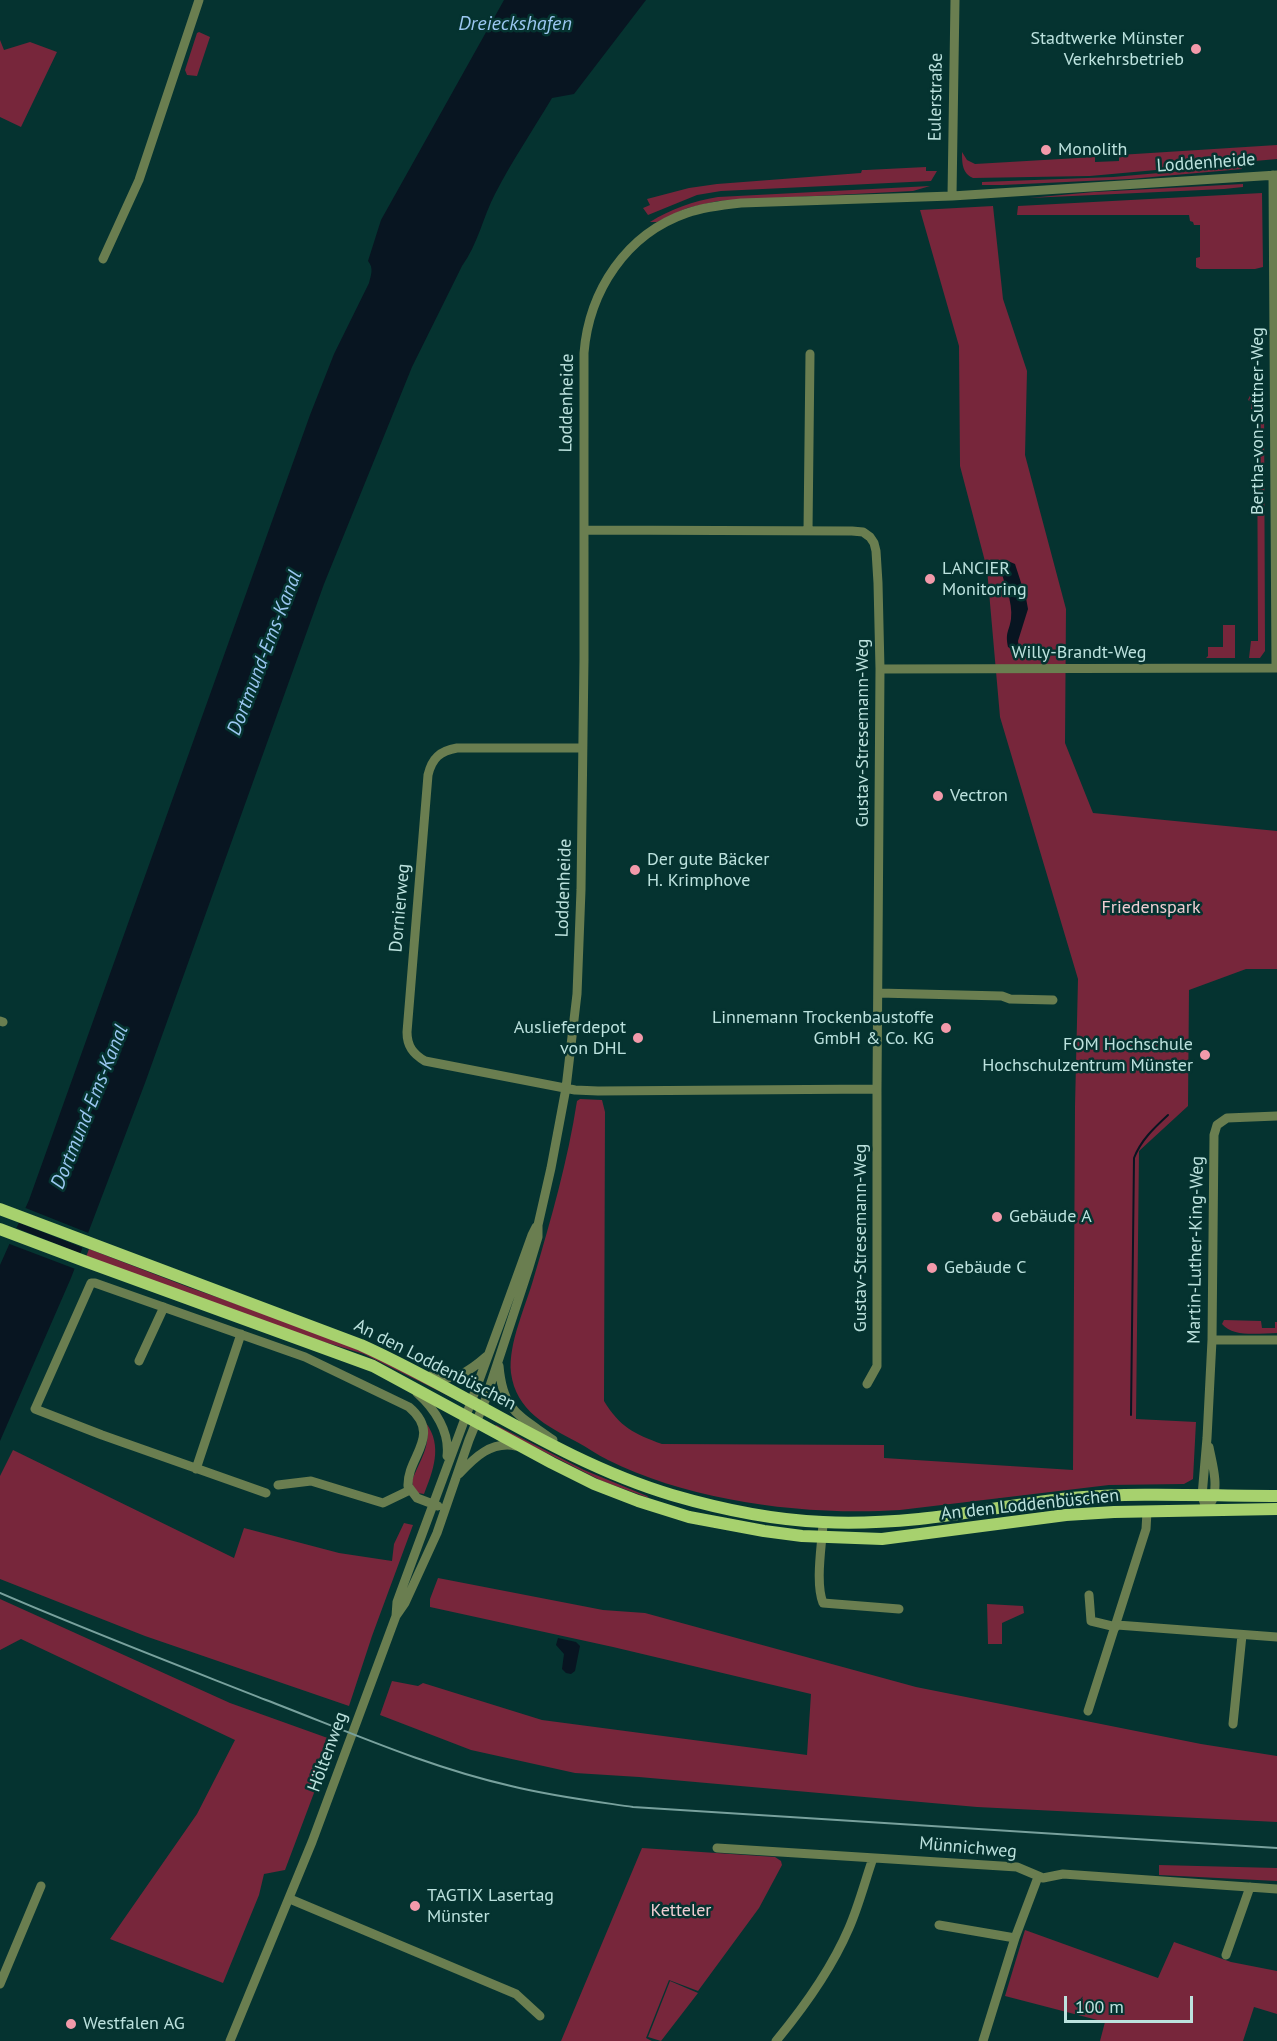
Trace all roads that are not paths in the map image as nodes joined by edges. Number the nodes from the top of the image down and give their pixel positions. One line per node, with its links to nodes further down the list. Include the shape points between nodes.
1 (198, 0): 5 (street, via 137,185)
2 (955, 0): 4 (street, Eulerstraße)
3 (1275, 175): 4 (street, Loddenheide); 9 (street, Bertha-von-Suttner-Weg)
4 (952, 195): 7 (street, Loddenheide, via 712,206 686,213 646,234 618,263 598,294 585,335)
5 (103, 259)
6 (810, 354): 8 (street)
7 (584, 530): 8 (street, Gustav-Stresemann-Weg); 11 (street, Loddenheide)
8 (808, 531): 10 (street, Gustav-Stresemann-Weg, via 863,532 874,543)
9 (1276, 668): 10 (street, Willy-Brandt-Weg)
10 (880, 669): 12 (street, Gustav-Stresemann-Weg)
11 (582, 748): 14 (street, Loddenheide, via 577,994); 14 (street, Dornierweg, via 457,748 440,753 430,765 407,1032 411,1049 425,1061)
12 (878, 993): 13 (street); 15 (street, Gustav-Stresemann-Weg)
13 (1053, 1000)
14 (566, 1088): 15 (street); 18 (street, Loddenheide)
15 (877, 1089): 29 (street, Gustav-Stresemann-Weg, via 877,1366)
16 (1277, 1116): 22 (street, Martin-Luther-King-Weg, via 1227,1118 1215,1129)
17 (0, 1209): 27 (main road, An den Loddenbüschen, via 317,1328)
18 (538, 1225): 24 (street, Loddenheide); 25 (street, Loddenheide, via 538,1237)
19 (3, 1230): 28 (main road, An den Loddenbüschen, via 361,1361)
20 (164, 1307): 21 (street); 26 (street); 34 (street, via 91,1283 35,1409)
21 (241, 1334): 34 (street); 38 (street, via 325,1366 414,1411 424,1436 408,1477)
22 (1212, 1340): 23 (street); 40 (street, Martin-Luther-King-Weg)
23 (1277, 1340)
24 (489, 1354): 27 (street, via 454,1377 443,1379); 30 (street, Loddenheide)
25 (498, 1360): 30 (street, Loddenheide); 33 (street, via 504,1393 514,1412)
26 (139, 1361)
27 (419, 1372): 30 (main road, An den Loddenbüschen)
28 (402, 1380): 31 (main road, An den Loddenbüschen); 35 (street, Höltenweg, via 437,1415 446,1439)
29 (867, 1384)
30 (477, 1405): 31 (street, Loddenheide); 33 (main road, An den Loddenbüschen)
31 (471, 1419): 32 (main road, An den Loddenbüschen); 35 (street, Höltenweg); 36 (street, Höltenweg)
32 (524, 1448): 36 (street, Höltenweg, via 507,1444 493,1447); 48 (main road, An den Loddenbüschen, via 594,1484 689,1517)
33 (575, 1458): 47 (main road, An den Loddenbüschen, via 672,1495 768,1516)
34 (196, 1468): 39 (street)
35 (446, 1468): 42 (street, Höltenweg)
36 (457, 1477): 43 (street, Höltenweg)
37 (278, 1485): 38 (street, via 311,1481 383,1503)
38 (410, 1490): 42 (street, via 417,1498)
39 (266, 1493)
40 (1208, 1496): 41 (main road, An den Loddenbüschen); 45 (street, Martin-Luther-King-Weg); 47 (main road, An den Loddenbüschen, via 1071,1498 920,1519)
41 (1277, 1496)
42 (433, 1504): 43 (street); 51 (street, Höltenweg, via 397,1602)
43 (446, 1509): 51 (street, Höltenweg)
44 (1277, 1509): 45 (main road, An den Loddenbüschen)
45 (1207, 1511): 46 (main road, An den Loddenbüschen)
46 (1147, 1512): 48 (main road, An den Loddenbüschen, via 1066,1515 882,1539); 52 (street, via 1146,1529)
47 (823, 1522): 48 (street)
48 (822, 1538): 50 (street, via 823,1603)
49 (1089, 1595): 52 (street, via 1091,1621)
50 (899, 1609)
51 (396, 1616): 63 (street, Höltenweg)
52 (1117, 1626): 53 (street); 55 (street)
53 (1242, 1635): 54 (street); 56 (street)
54 (1277, 1637)
55 (1088, 1712)
56 (1233, 1724)
57 (717, 1848): 58 (street, Münnichweg)
58 (873, 1858): 59 (street, Münnichweg, via 1017,1867); 70 (street, via 853,1917 832,1962)
59 (1038, 1877): 61 (street, Münnichweg, via 1063,1874); 65 (street)
60 (41, 1886): 67 (street)
61 (1250, 1887): 62 (street, Münnichweg); 66 (street)
62 (1277, 1889)
63 (290, 1899): 68 (street, via 516,1994); 69 (street, Höltenweg)
64 (939, 1925): 65 (street)
65 (1015, 1938): 71 (street)
66 (1226, 1955)
67 (0, 1984)
68 (540, 2016)
69 (230, 2041)
70 (776, 2041)
71 (983, 2041)

